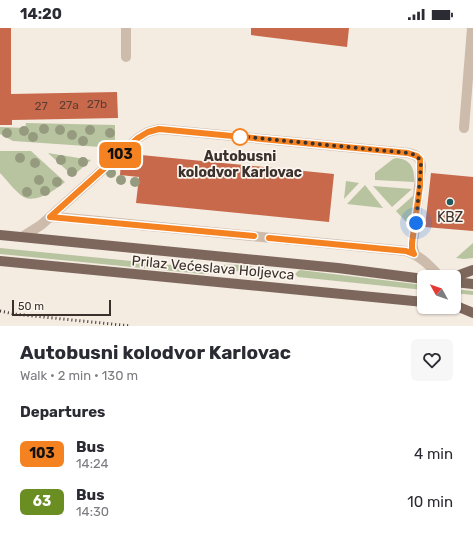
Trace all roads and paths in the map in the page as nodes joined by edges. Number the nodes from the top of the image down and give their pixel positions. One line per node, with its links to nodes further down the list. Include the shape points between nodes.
1 (126, 28): 3 (street)
2 (472, 28): 4 (street)
3 (126, 57)
4 (464, 128)
5 (50, 217): 7 (street); 8 (street, via 406,251); 8 (street, via 138,138 159,129 408,153 420,159 421,166 412,243)
6 (0, 235): 7 (main road, Prilaz Većeslava Holjevca)
7 (22, 237): 13 (main road, Prilaz Većeslava Holjevca)
8 (414, 254): 10 (street)
9 (0, 261): 16 (main road, Prilaz Većeslava Holjevca)
10 (433, 270)
11 (473, 270): 12 (main road)
12 (461, 274)
13 (417, 278)
14 (461, 283): 15 (main road)
15 (473, 284)
16 (417, 301)
17 (461, 305): 18 (main road)
18 (473, 306)
19 (461, 308): 20 (main road)
20 (473, 313)

